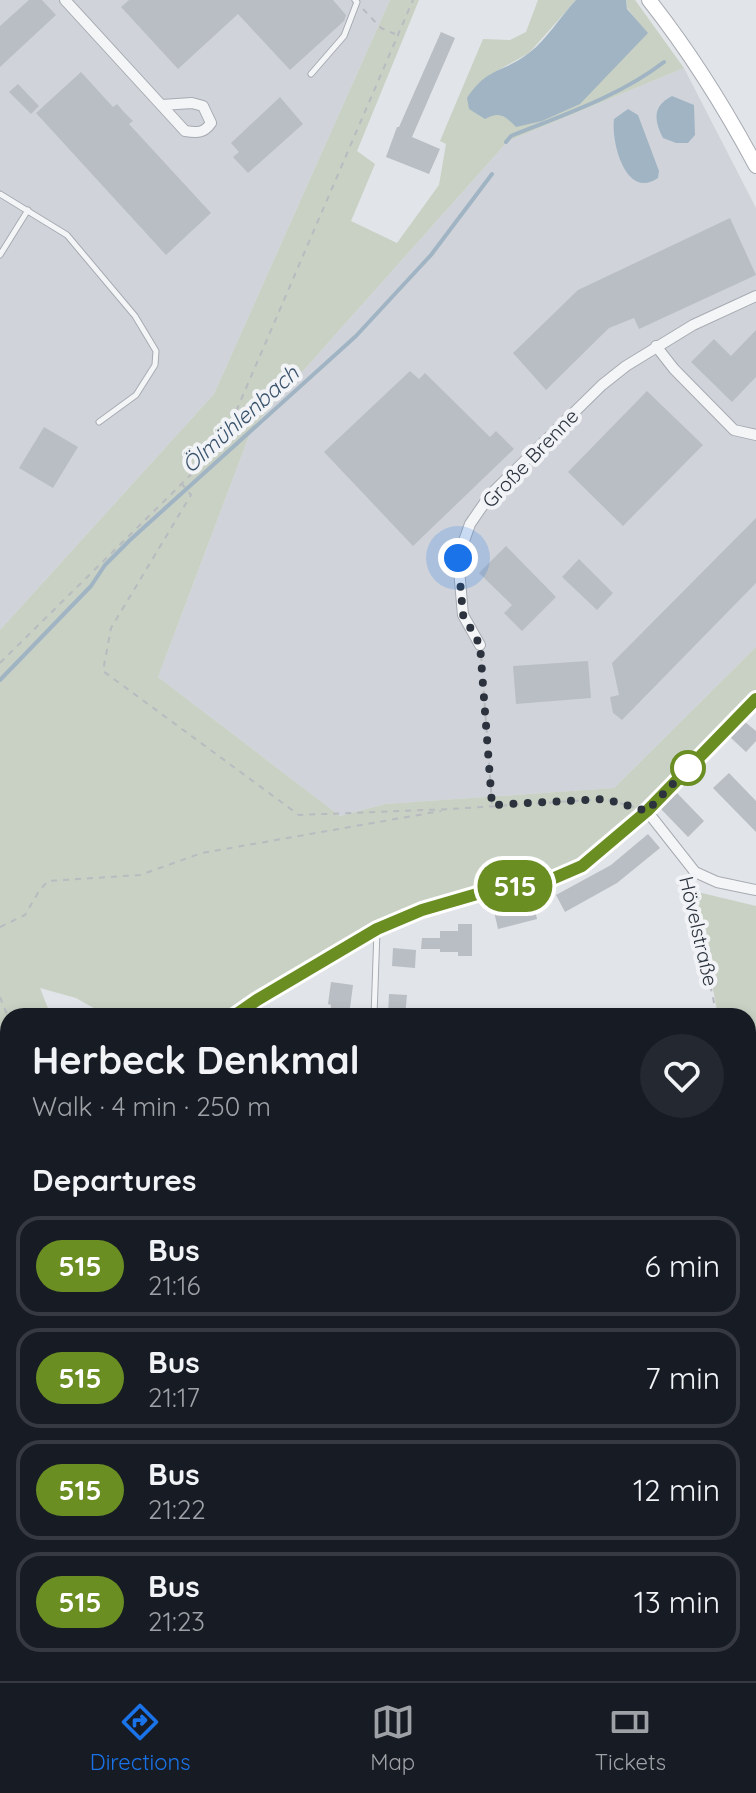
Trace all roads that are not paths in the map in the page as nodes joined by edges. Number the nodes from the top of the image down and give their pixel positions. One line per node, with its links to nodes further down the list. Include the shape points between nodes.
1 (65, 0): 5 (street)
2 (649, 0): 6 (street, via 676,34)
3 (356, 1): 4 (lane, via 344,36)
4 (311, 74)
5 (162, 105): 5 (street, via 185,131 206,131 211,123 203,106)
6 (756, 166)
7 (0, 194): 8 (lane)
8 (28, 210): 9 (lane); 12 (lane, via 67,235 135,316 156,351 155,365 136,395)
9 (0, 255)
10 (756, 296): 11 (street, Große Brenne)
11 (656, 346): 13 (street, via 734,430); 14 (street, Große Brenne, via 602,385 490,495 470,524 458,558 460,588 463,615)
12 (99, 422)
13 (756, 435)
14 (480, 645)
15 (756, 699): 16 (street)
16 (647, 811): 17 (street, Hövelstraße, via 695,872); 18 (street, via 569,873 435,907)
17 (756, 890)
18 (377, 929): 19 (street); 20 (lane)
19 (246, 1008)
20 (374, 1008)

